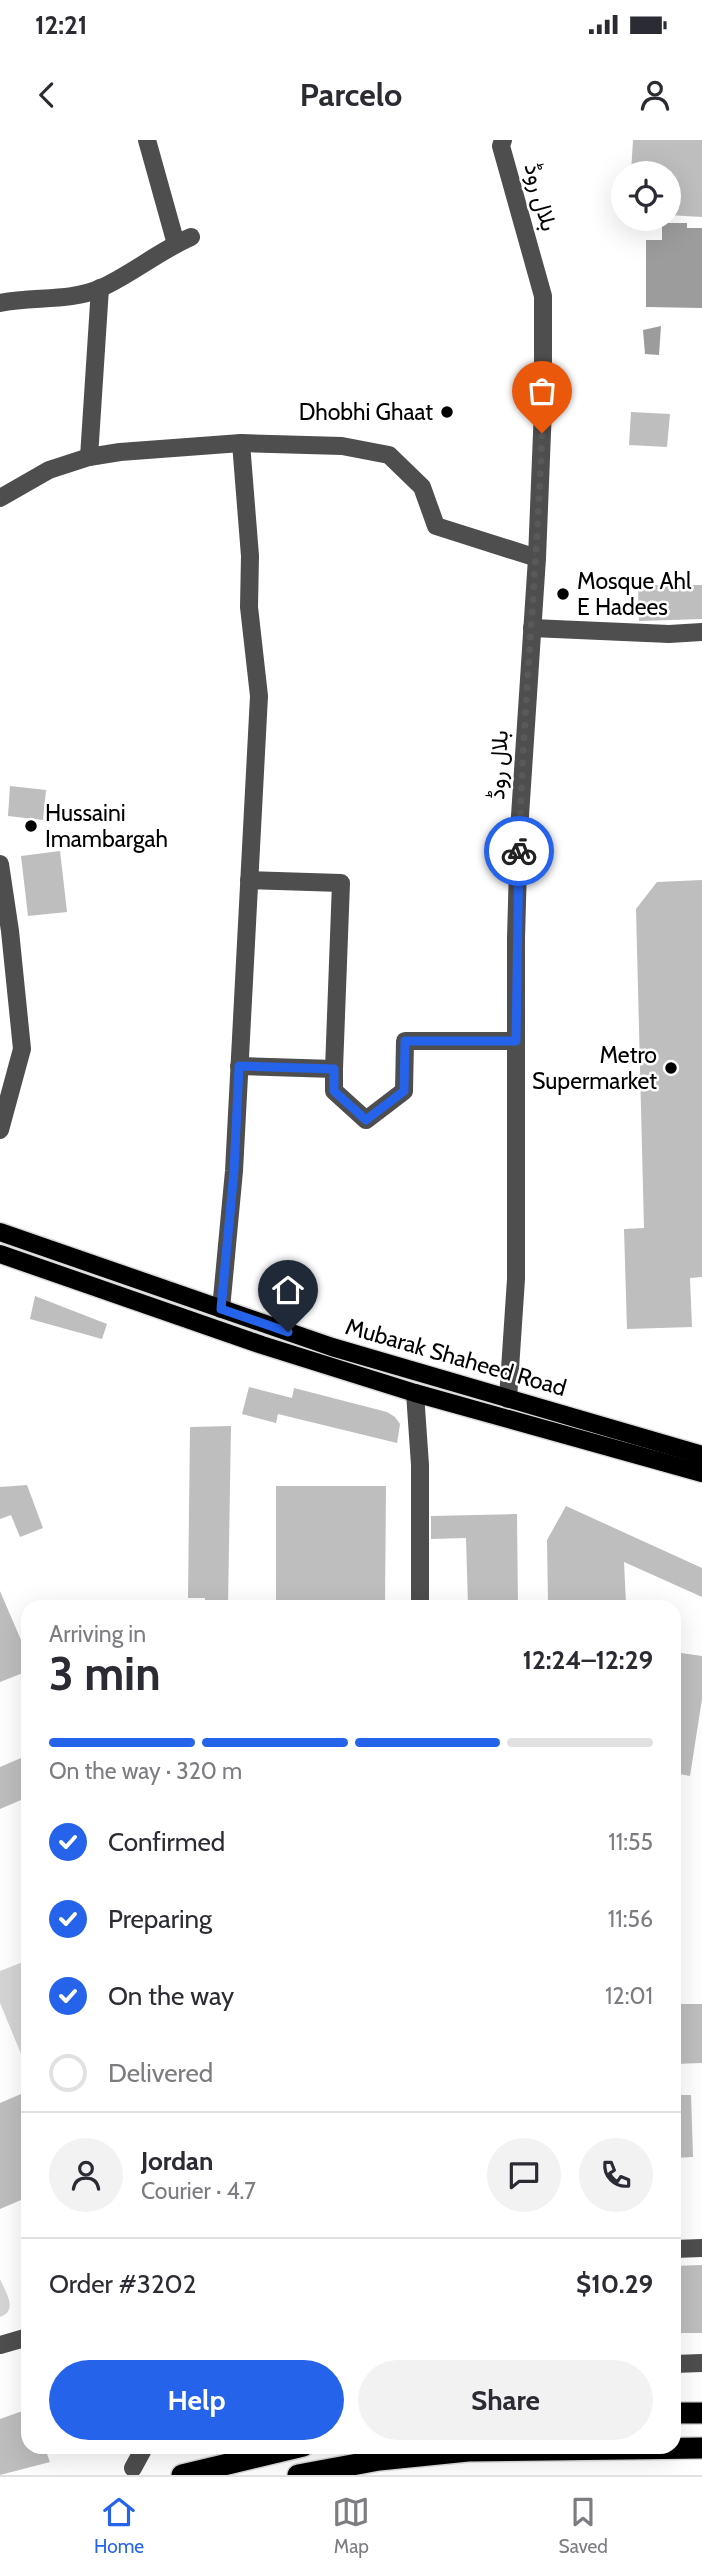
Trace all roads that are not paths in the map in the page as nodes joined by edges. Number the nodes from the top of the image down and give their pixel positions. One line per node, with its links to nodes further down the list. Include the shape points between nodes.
1 (147, 140): 3 (street, via 184,240)
2 (503, 140): 8 (street, بلال روڈ, via 543,296)
3 (100, 288): 4 (street); 6 (street)
4 (0, 303)
5 (241, 443): 6 (street); 8 (street, via 342,446 389,455 422,487 436,526); 12 (street, via 249,607 259,696)
6 (89, 457): 7 (street, via 49,470)
7 (0, 498)
8 (537, 558): 9 (street, بلال روڈ)
9 (532, 628): 10 (street); 13 (street, بلال روڈ, via 519,831)
10 (702, 632)
11 (0, 864): 16 (street, via 22,1049)
12 (249, 880): 14 (street); 15 (street, via 341,883)
13 (516, 1041): 15 (street, via 405,1041 404,1091 366,1120 334,1091); 21 (street, بلال روڈ, via 516,1279)
14 (239, 1066): 15 (street); 19 (street)
15 (334, 1069)
16 (0, 1130)
17 (0, 1232): 19 (main road, Mubarak Shaheed Road)
18 (0, 1254): 20 (main road, Mubarak Shaheed Road)
19 (221, 1309): 21 (main road, Mubarak Shaheed Road)
20 (415, 1393): 23 (main road, Mubarak Shaheed Road); 24 (street)
21 (508, 1399): 22 (main road, Mubarak Shaheed Road)
22 (702, 1455)
23 (702, 1474)
24 (420, 1600)
25 (702, 2248): 26 (street)
26 (681, 2249)
27 (21, 2339): 28 (street)
28 (0, 2345)
29 (702, 2363): 30 (street)
30 (681, 2364)
31 (681, 2413): 32 (highway)
32 (702, 2413)
33 (681, 2448): 34 (highway)
34 (702, 2448)
35 (141, 2454): 38 (street)
36 (270, 2454): 39 (highway)
37 (438, 2454): 40 (highway)
38 (133, 2468)
39 (182, 2475)
40 (298, 2475)

